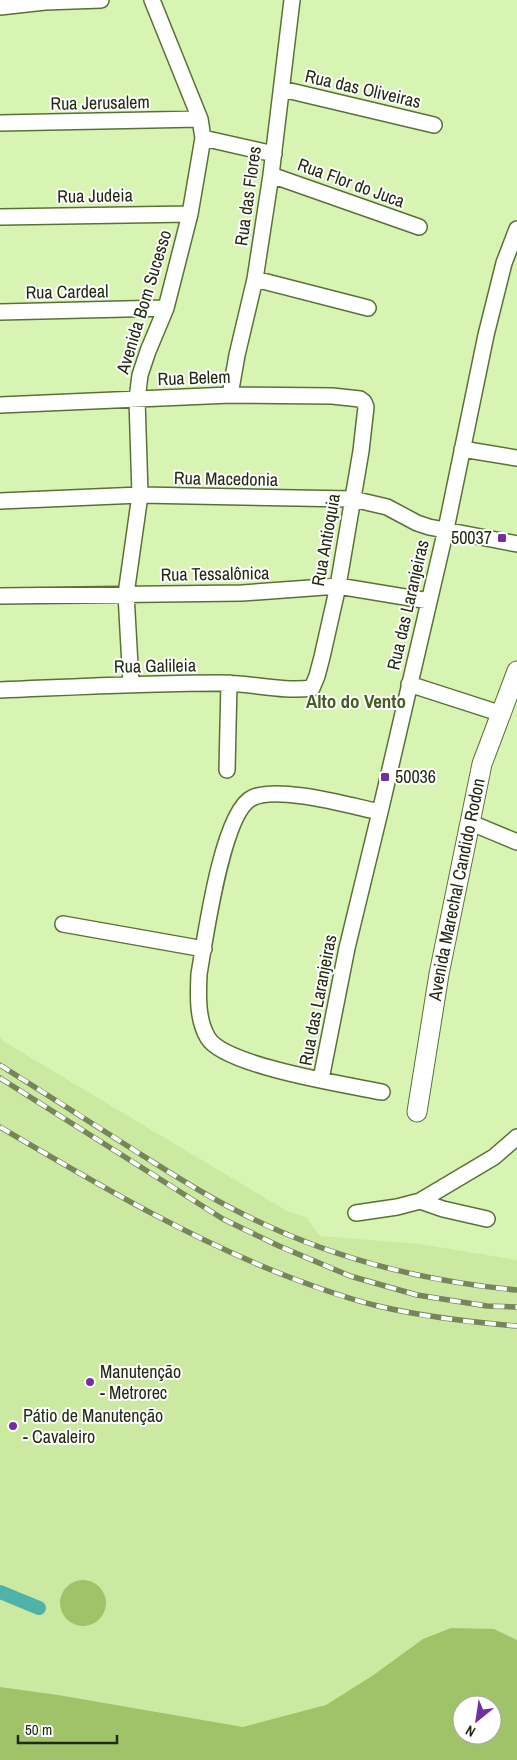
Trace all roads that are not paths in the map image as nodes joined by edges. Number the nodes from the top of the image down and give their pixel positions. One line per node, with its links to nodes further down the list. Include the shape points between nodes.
1 (101, 0): 4 (street)
2 (152, 0): 6 (street, Avenida Bom Sucesso)
3 (292, 0): 5 (street, Rua das Flores)
4 (0, 8)
5 (282, 89): 8 (street, Rua das Oliveiras); 10 (street, Rua das Flores)
6 (200, 120): 7 (street, Rua Jerusalem); 9 (street, Avenida Bom Sucesso)
7 (0, 123)
8 (434, 125)
9 (203, 138): 10 (street); 12 (street, Avenida Bom Sucesso)
10 (274, 154): 11 (street, Rua das Flores)
11 (271, 175): 14 (street, Rua Flor do Juca); 16 (street, Rua das Flores)
12 (190, 214): 13 (street, Rua Judeia); 17 (street, Avenida Bom Sucesso)
13 (0, 217)
14 (419, 227)
15 (517, 229): 24 (street, Rua das Laranjeiras, via 496,294)
16 (255, 280): 18 (street); 20 (street, Rua das Flores, via 236,355)
17 (166, 308): 19 (street, Rua Cardeal); 22 (street, Avenida Bom Sucesso, via 140,375)
18 (368, 308)
19 (0, 312)
20 (230, 395): 21 (street, Rua Belem); 22 (street, Rua Belem)
21 (360, 398): 27 (street, Rua Antioquia, via 366,407 366,417)
22 (137, 399): 23 (street, Rua Belem); 26 (street, Avenida Bom Sucesso)
23 (0, 405)
24 (462, 449): 25 (street); 29 (street, Rua das Laranjeiras)
25 (517, 458)
26 (140, 496): 27 (street, Rua Macedonia); 28 (street, Rua Macedonia); 32 (street, Avenida Bom Sucesso)
27 (353, 499): 29 (street, Rua Macedonia, via 387,507 417,523); 31 (street, Rua Antioquia)
28 (0, 501)
29 (446, 529): 30 (street, Rua Macedonia); 34 (street, Rua das Laranjeiras)
30 (517, 544)
31 (338, 586): 32 (street, Rua Tessalônica, via 242,593); 34 (street, Rua Tessalônica); 39 (street, Rua Antioquia)
32 (126, 594): 33 (street, Rua Tessalônica); 37 (street, Avenida Bom Sucesso)
33 (0, 596)
34 (429, 601): 38 (street, Rua das Laranjeiras)
35 (517, 671): 41 (street, Avenida Marechal Candido Rodon)
36 (229, 683): 37 (street, Rua Galileia); 39 (street, Rua Galileia); 42 (street)
37 (131, 684): 40 (street, Rua Galileia)
38 (409, 684): 41 (street); 43 (street, Rua das Laranjeiras)
39 (312, 688)
40 (0, 690)
41 (502, 714): 44 (street, Avenida Marechal Candido Rodon, via 485,754)
42 (227, 770)
43 (380, 812): 47 (street, via 306,796 270,794 252,798 241,806 226,842); 48 (street, Rua das Laranjeiras, via 347,948)
44 (469, 822): 45 (street); 50 (street, Avenida Marechal Candido Rodon, via 439,974)
45 (517, 842)
46 (63, 924): 47 (street)
47 (204, 949): 48 (street, via 199,974 199,1010 203,1027 215,1047 229,1055)
48 (321, 1080): 49 (street)
49 (382, 1092)
50 (417, 1112)
51 (517, 1137): 52 (street, via 487,1162)
52 (420, 1201): 53 (street); 54 (street)
53 (356, 1213)
54 (487, 1218)

